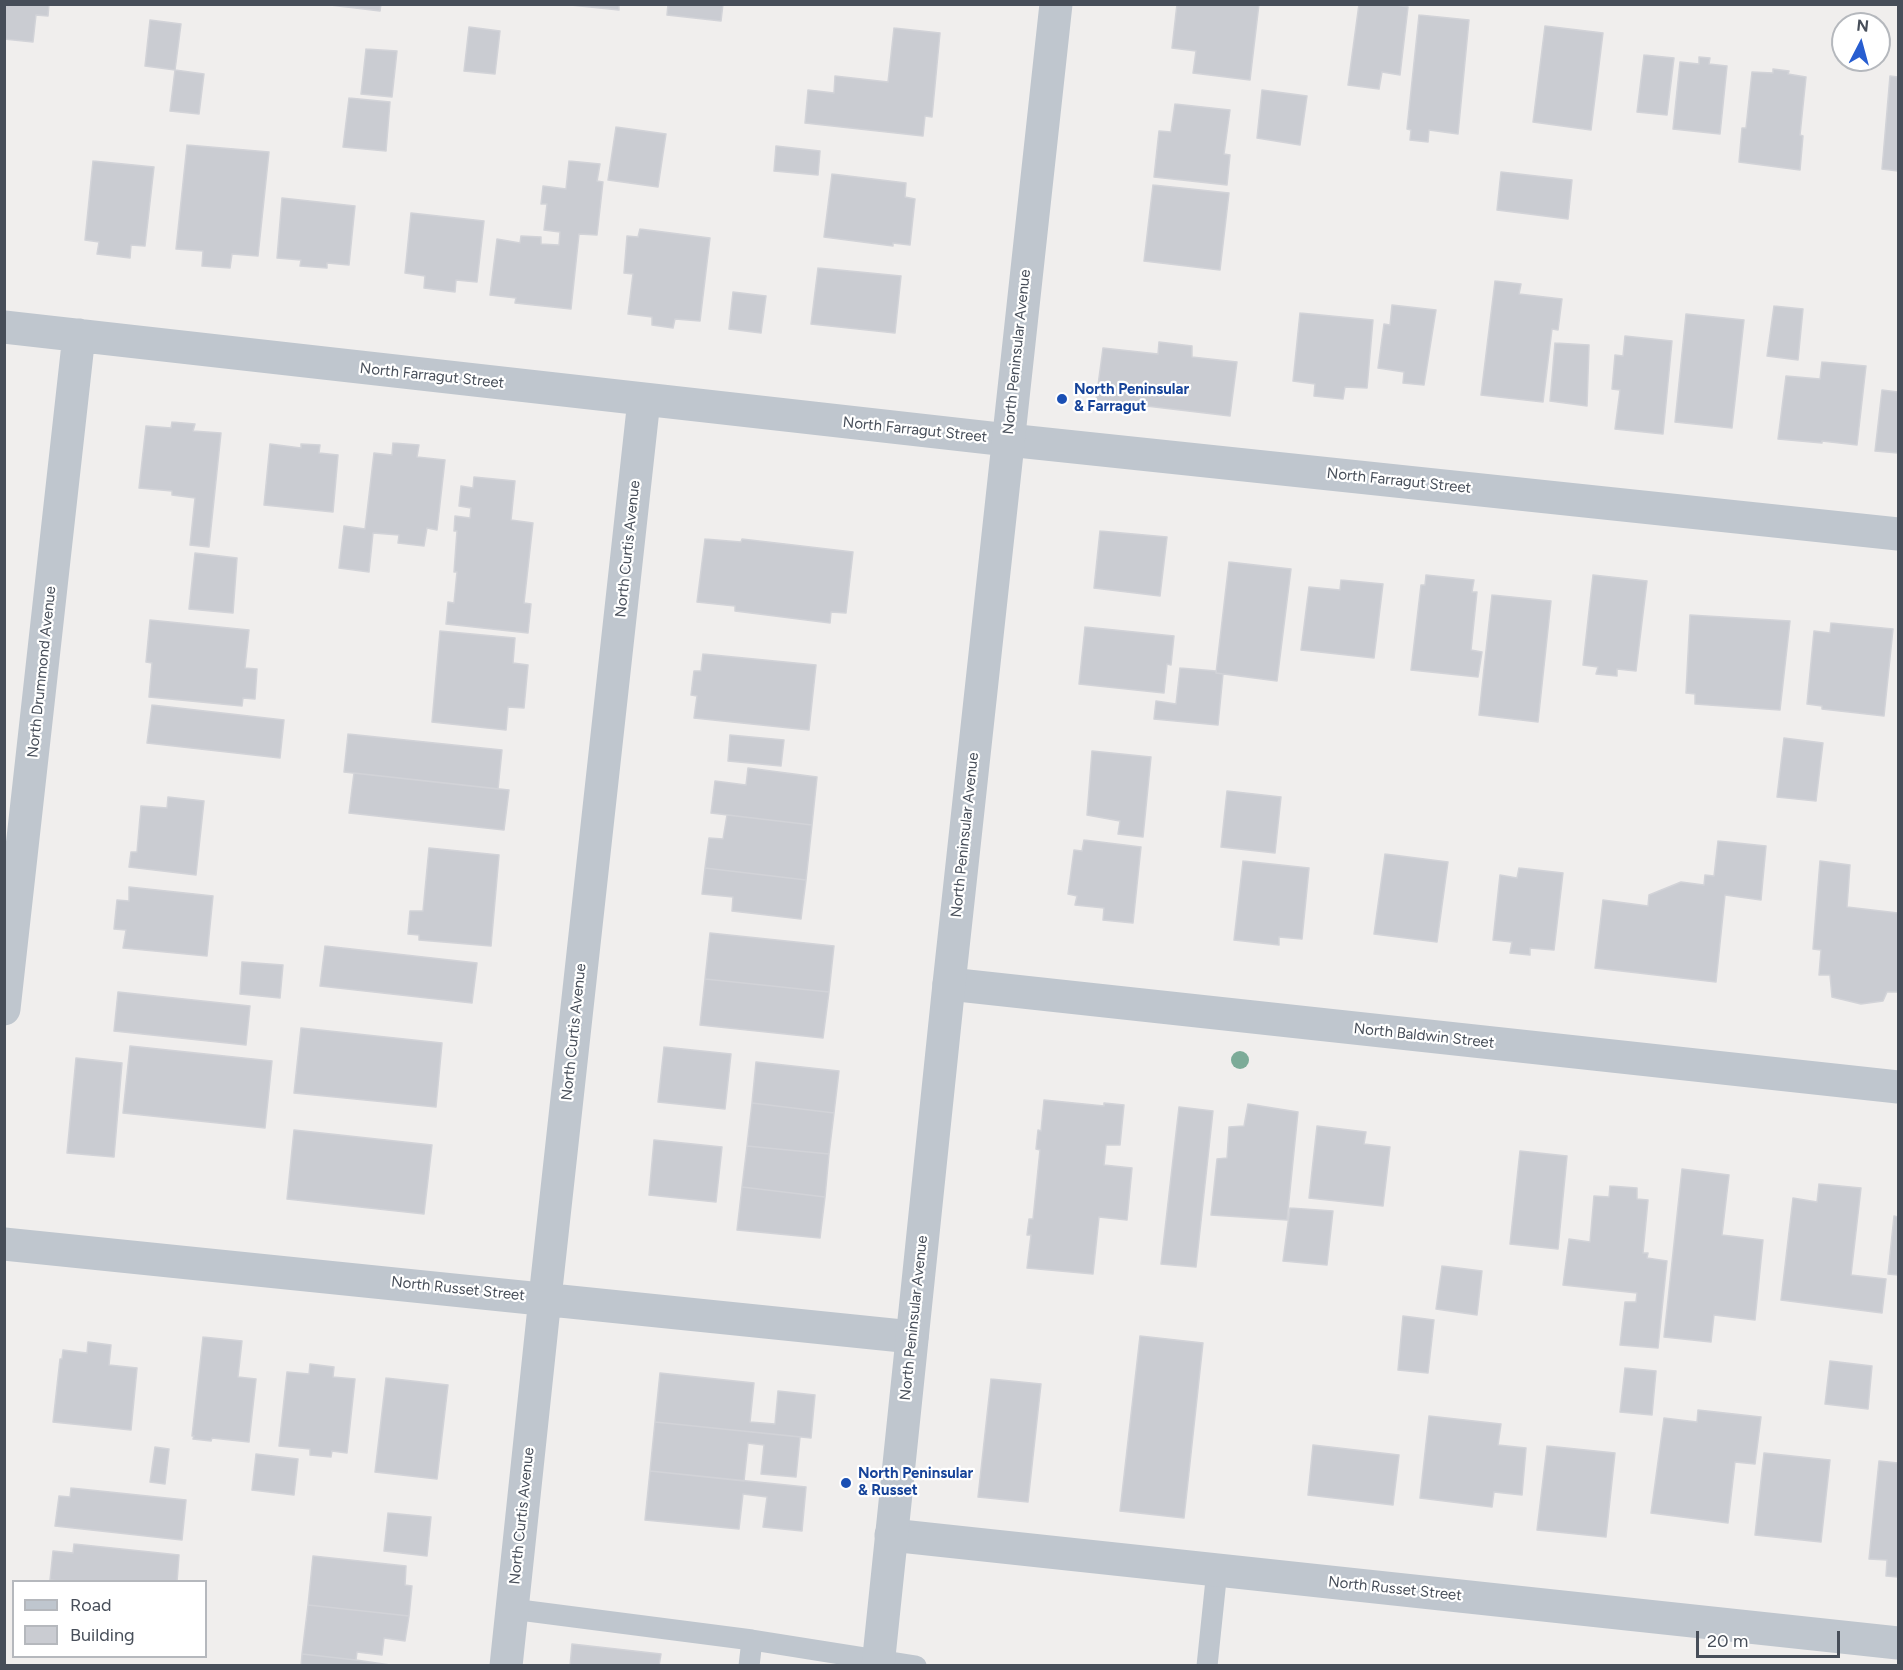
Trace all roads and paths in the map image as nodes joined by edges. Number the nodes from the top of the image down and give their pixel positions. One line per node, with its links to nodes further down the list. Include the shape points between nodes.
1 (1056, 4): 5 (street, North Peninsular Avenue)
2 (4, 327): 3 (street, North Farragut Street)
3 (78, 335): 4 (street, North Farragut Street); 8 (street, North Drummond Avenue)
4 (644, 400): 5 (street, North Farragut Street); 11 (street, North Curtis Avenue)
5 (1008, 440): 6 (street, North Farragut Street); 7 (street, North Peninsular Avenue)
6 (1899, 534)
7 (949, 984): 9 (street, North Baldwin Street); 12 (street, North Peninsular Avenue)
8 (4, 1009)
9 (1899, 1087)
10 (4, 1244): 11 (street, North Russet Street)
11 (545, 1298): 12 (street, North Russet Street); 15 (street, North Curtis Avenue)
12 (912, 1337): 13 (street, North Peninsular Avenue)
13 (891, 1535): 14 (street, North Russet Street); 18 (street, North Peninsular Avenue)
14 (1217, 1570): 17 (street, North Russet Street); 22 (lane)
15 (512, 1609): 16 (lane); 19 (street, North Curtis Avenue)
16 (752, 1640): 18 (lane); 20 (lane)
17 (1899, 1643)
18 (878, 1663): 21 (lane)
19 (506, 1665)
20 (749, 1665)
21 (916, 1665)
22 (1207, 1665)

